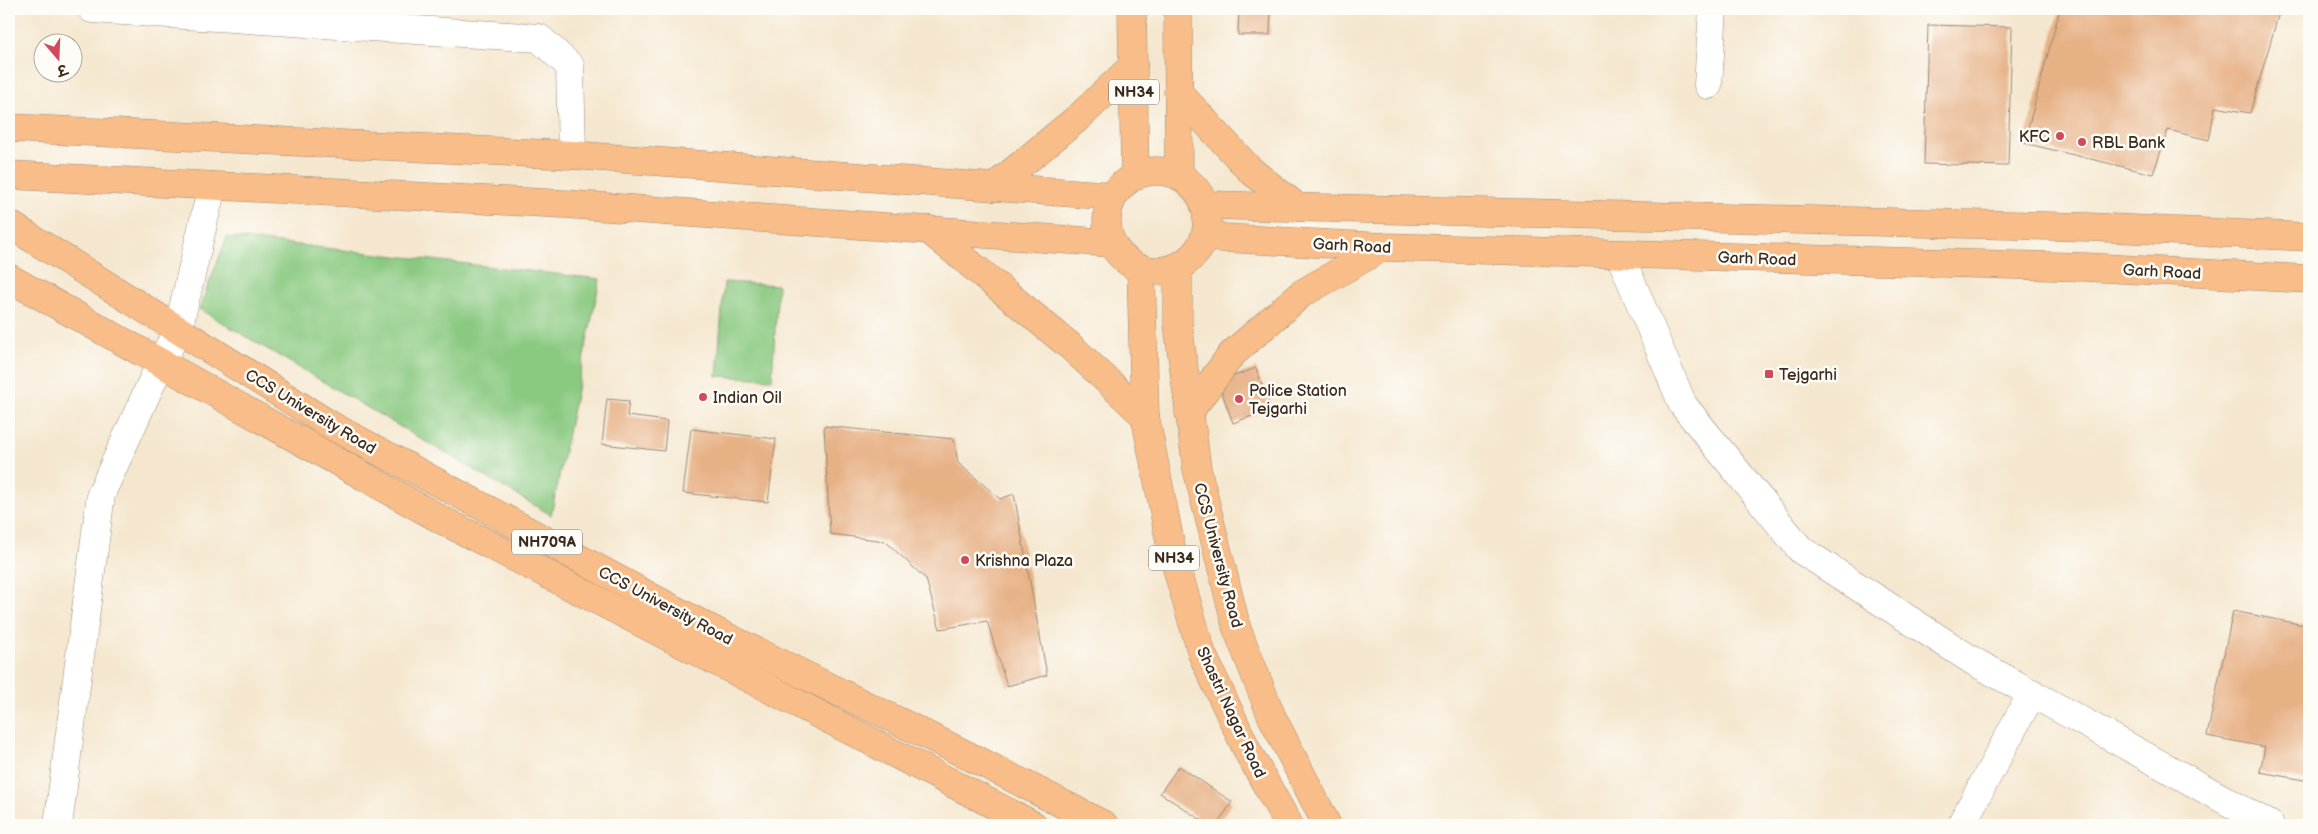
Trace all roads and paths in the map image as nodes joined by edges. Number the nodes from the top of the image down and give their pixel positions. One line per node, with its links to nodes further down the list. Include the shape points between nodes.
1 (92, 9): 9 (street, via 538,38 570,66)
2 (1132, 9): 5 (main road, NH34)
3 (1178, 9): 7 (main road, NH34)
4 (1713, 9): 6 (street)
5 (1134, 66): 11 (main road, NH34); 14 (main road, via 1079,117)
6 (1708, 85)
7 (1178, 92): 12 (main road, NH34); 17 (main road, via 1250,170)
8 (9, 128): 9 (main road)
9 (572, 155): 14 (main road)
10 (9, 175): 13 (main road)
11 (1136, 176): 12 (main road, via 1156,170); 15 (main road, via 1124,183)
12 (1179, 176): 16 (main road, via 1188,180 1200,193)
13 (212, 186): 20 (main road, via 564,204); 31 (street)
14 (994, 187): 15 (main road)
15 (1113, 196): 23 (main road, via 1107,228)
16 (1205, 205): 17 (main road); 21 (main road, via 1208,226)
17 (1297, 208): 19 (main road)
18 (9, 224): 31 (main road, CCS University Road / NH709A)
19 (2088, 227): 22 (main road); 27 (main road)
20 (929, 230): 23 (main road); 34 (main road, via 1070,346)
21 (1205, 237): 24 (main road, Garh Road); 26 (main road, via 1194,256)
22 (2309, 237)
23 (1112, 243): 28 (main road, via 1121,256)
24 (1383, 247): 25 (main road, Garh Road); 33 (main road, via 1294,300 1232,354)
25 (1620, 255): 27 (main road, Garh Road); 36 (street, via 1683,405 1801,550 1973,661)
26 (1178, 267): 28 (main road, via 1166,271); 33 (main road, CCS University Road / NH34, via 1178,324)
27 (2085, 267): 30 (main road, Garh Road)
28 (1141, 268): 34 (main road, Shastri Nagar Road / NH34)
29 (9, 278): 32 (main road, CCS University Road / NH709A)
30 (2309, 279)
31 (178, 330): 32 (street); 35 (main road, CCS University Road / NH709A, via 332,426)
32 (160, 364): 35 (main road, CCS University Road / NH709A, via 442,520); 37 (street, via 101,494)
33 (1189, 412): 41 (main road, CCS University Road / NH34, via 1197,469 1238,629 1272,717)
34 (1146, 416): 40 (main road, Shastri Nagar Road / NH34, via 1172,552 1202,654 1248,752)
35 (700, 639): 38 (main road, CCS University Road / NH709A); 39 (main road, CCS University Road / NH709A, via 983,763)
36 (2032, 693): 42 (street); 43 (street)
37 (58, 825)
38 (1033, 825)
39 (1104, 825)
40 (1289, 825)
41 (1327, 825)
42 (1961, 825)
43 (2270, 825)

